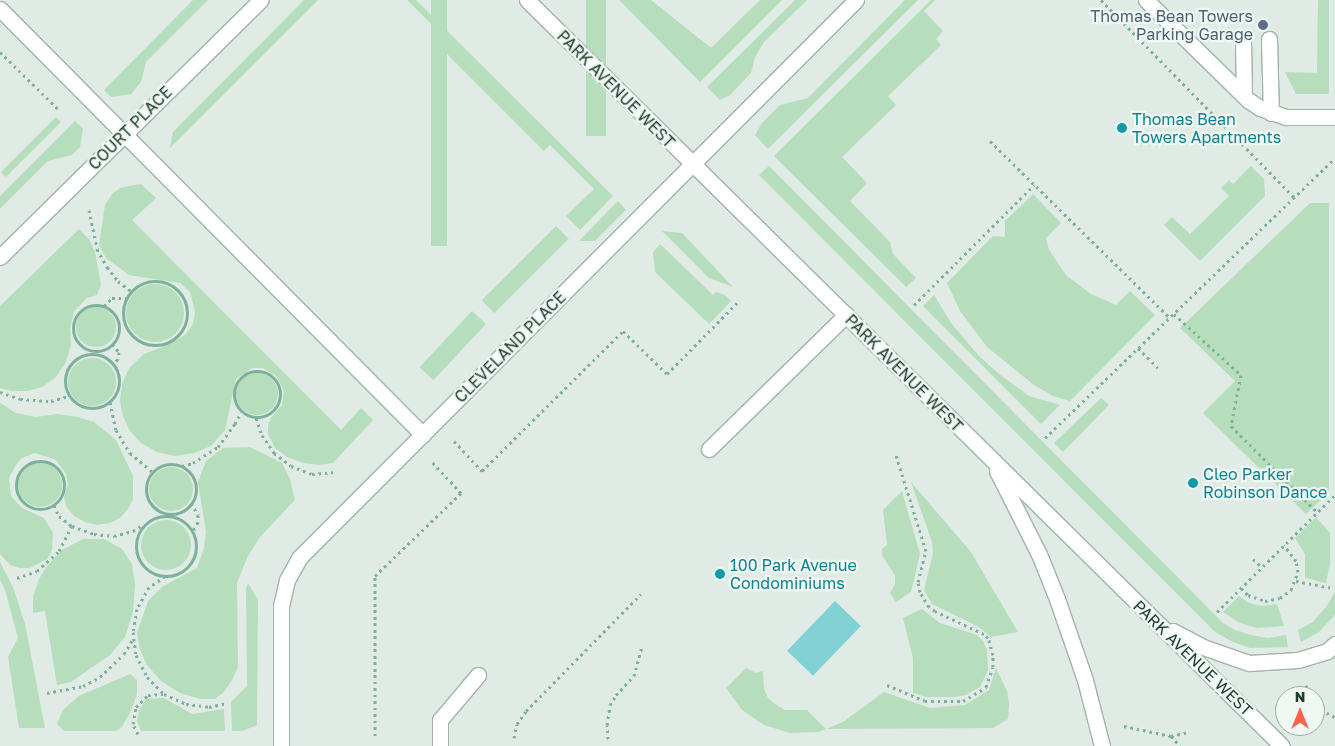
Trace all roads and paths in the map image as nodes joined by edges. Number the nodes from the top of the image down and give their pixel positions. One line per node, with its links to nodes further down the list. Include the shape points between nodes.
1 (261, 0): 14 (street, COURT PLACE)
2 (527, 0): 17 (street, PARK AVENUE WEST)
3 (856, 0): 17 (street, CLEVELAND PLACE)
4 (1101, 0): 19 (path)
5 (1146, 0): 10 (street)
6 (0, 9): 14 (street)
7 (1243, 39): 10 (street)
8 (1269, 39): 12 (street)
9 (0, 52): 11 (path)
10 (1244, 96): 12 (street)
11 (62, 113)
12 (1271, 113): 13 (street, via 1291,117)
13 (1335, 117)
14 (125, 134): 21 (street, COURT PLACE); 39 (street)
15 (990, 141): 18 (path)
16 (1334, 158): 19 (path)
17 (693, 164): 28 (street, PARK AVENUE WEST); 39 (street, CLEVELAND PLACE)
18 (1034, 185): 25 (path); 29 (path)
19 (1294, 197): 27 (path)
20 (89, 210): 22 (path, via 97,248 118,281)
21 (0, 257)
22 (131, 291): 23 (path); 23 (path, via 148,282 158,281 176,289 186,307 183,328 172,340 157,345 136,340 124,322 122,311)
23 (126, 298): 26 (path, via 112,298)
24 (739, 301): 41 (path, via 667,374 623,331 482,470)
25 (914, 305)
26 (104, 306): 30 (path, via 113,310 120,325); 30 (path, via 92,304 80,310 73,323 73,331 76,339 88,350 104,350)
27 (1174, 314): 29 (path); 52 (path, via 1240,375 1231,426)
28 (846, 315): 42 (street); 44 (street, PARK AVENUE WEST)
29 (1170, 318): 31 (path)
30 (112, 344): 32 (path, via 119,352)
31 (1138, 348): 33 (path); 40 (path)
32 (113, 364): 35 (path, via 91,354 75,360 65,375); 36 (path, via 119,382 118,391)
33 (1158, 368)
34 (0, 392): 35 (path, via 20,399 44,401)
35 (69, 396): 36 (path, via 72,401 88,408)
36 (110, 402): 47 (path, via 116,430 130,454)
37 (241, 412): 38 (path); 38 (path, via 234,401 239,379 251,372 265,373 276,382 280,397 273,411); 46 (path, via 218,447)
38 (256, 418): 48 (path, via 274,453 291,466 312,474)
39 (423, 435): 82 (street, CLEVELAND PLACE, via 300,558 286,580 281,606)
40 (1045, 438)
41 (453, 441)
42 (709, 449)
43 (896, 455): 71 (path, via 926,551 918,582 920,592 929,607 988,638 993,667 986,687 963,701 925,701)
44 (990, 458): 66 (street, PARK AVENUE WEST); 84 (street, via 1039,554 1057,600 1082,672)
45 (432, 462): 78 (path, via 461,493 375,576)
46 (182, 466): 47 (path, via 166,464); 50 (path, via 196,485)
47 (153, 472): 50 (path, via 146,487 147,496 156,509 173,514)
48 (333, 472)
49 (1334, 496): 52 (path)
50 (191, 503): 55 (path, via 198,515)
51 (54, 505): 51 (path, via 64,492 58,469 44,461 28,464 17,476 19,498 38,509); 54 (path, via 59,516)
52 (1317, 512): 56 (path)
53 (151, 520): 54 (path, via 134,531 114,536 94,534); 55 (path, via 173,517); 59 (path, via 140,531 136,551 146,568)
54 (72, 526): 60 (path, via 69,536 37,572)
55 (192, 532): 59 (path, via 196,545 190,563 175,574)
56 (1284, 545): 58 (path); 61 (path, via 1296,561)
57 (1253, 559): 58 (path)
58 (1262, 567): 62 (path)
59 (165, 576): 67 (path, via 149,587 137,609 132,632)
60 (17, 578)
61 (1296, 581): 62 (path, via 1291,590 1275,600 1256,599); 63 (path)
62 (1242, 588): 65 (path)
63 (1331, 588)
64 (641, 594): 80 (path, via 526,711 517,724)
65 (1217, 612)
66 (1154, 620): 68 (street, via 1203,648 1248,663 1298,660); 86 (street, PARK AVENUE WEST)
67 (134, 638): 72 (path, via 124,654 100,677 83,686); 73 (path, via 136,655 147,677)
68 (1335, 644)
69 (642, 648): 81 (path, via 634,676 610,705)
70 (478, 675): 83 (street, via 440,720)
71 (887, 685)
72 (47, 692)
73 (164, 694): 74 (path, via 193,705 209,707); 77 (path, via 148,695 136,707 134,724)
74 (228, 703)
75 (1115, 725): 79 (path)
76 (1188, 732): 79 (path)
77 (138, 734)
78 (375, 736)
79 (1171, 736): 85 (path)
80 (514, 738)
81 (608, 739)
82 (281, 746)
83 (440, 746)
84 (1102, 746)
85 (1180, 746)
86 (1282, 746)

